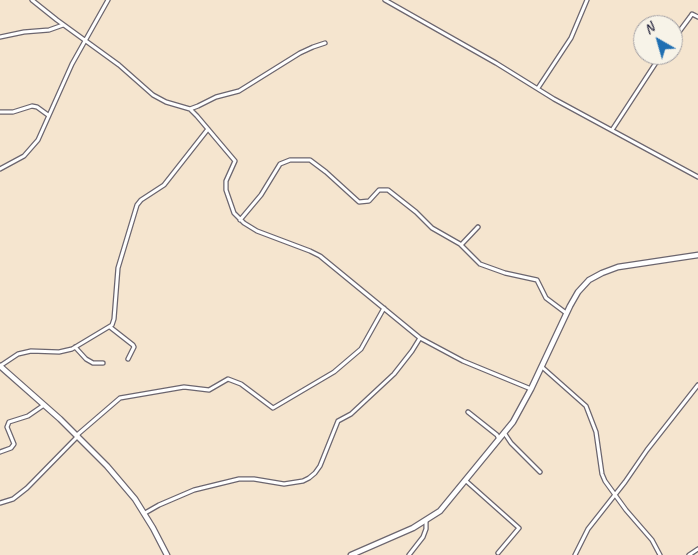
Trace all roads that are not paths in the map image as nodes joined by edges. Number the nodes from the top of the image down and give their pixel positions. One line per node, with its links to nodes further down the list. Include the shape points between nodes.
1 (32, 0): 6 (street)
2 (108, 0): 9 (street)
3 (385, 0): 12 (street)
4 (587, 0): 12 (street, via 567,44)
5 (698, 17): 7 (street, via 692,14)
6 (63, 25): 8 (street); 9 (street)
7 (683, 26)
8 (0, 37)
9 (84, 40): 13 (street, via 153,95); 15 (street)
10 (325, 43): 13 (street, via 300,53 239,91)
11 (654, 65): 17 (street)
12 (538, 88): 17 (street)
13 (190, 109): 16 (street)
14 (0, 112): 15 (street, via 14,112 32,106)
15 (48, 115): 18 (street, via 30,151)
16 (208, 129): 20 (street, via 235,161 226,181 226,190); 26 (street, via 164,185 137,205 118,268 114,319)
17 (612, 130): 19 (street)
18 (0, 169)
19 (698, 177)
20 (240, 220): 22 (street, via 262,195 280,164 304,159 316,164 359,202 366,202 379,190 388,190 432,228); 24 (street, via 257,231 320,256)
21 (478, 226): 22 (street)
22 (461, 246): 25 (street, via 485,267 535,279 546,298)
23 (698, 255): 25 (main road, via 602,272 578,292)
24 (384, 308): 27 (street); 38 (street, via 361,349 334,372 276,408 271,408 241,384 228,379 209,390 184,387 120,398)
25 (566, 313): 32 (main road)
26 (110, 326): 28 (street); 29 (street, via 134,346)
27 (420, 338): 34 (street, via 463,361); 45 (street, via 394,374 351,414 338,421 320,466 309,478 284,484 239,479 194,490)
28 (75, 347): 30 (street, via 90,362); 31 (street, via 66,351 18,354)
29 (128, 359)
30 (104, 363)
31 (0, 366): 35 (main road)
32 (542, 367): 34 (main road); 43 (street, via 586,406 596,432 602,474)
33 (698, 385): 43 (street)
34 (531, 389): 37 (main road)
35 (44, 405): 38 (main road); 40 (street, via 28,416 9,422 7,427 14,444)
36 (468, 412): 39 (street)
37 (505, 434): 39 (main road); 41 (street)
38 (78, 435): 44 (street, via 27,488 13,499); 45 (main road, via 126,487)
39 (500, 439): 42 (main road)
40 (0, 452)
41 (540, 472)
42 (465, 479): 46 (main road, via 440,511); 48 (street, via 518,527)
43 (614, 496): 52 (street, via 588,529); 53 (street, via 652,540)
44 (0, 503)
45 (145, 513): 49 (main road)
46 (426, 521): 50 (main road); 51 (street, via 423,537)
47 (698, 549): 54 (street)
48 (498, 553)
49 (167, 555)
50 (351, 555)
51 (409, 555)
52 (575, 555)
53 (660, 555)
54 (689, 555)

